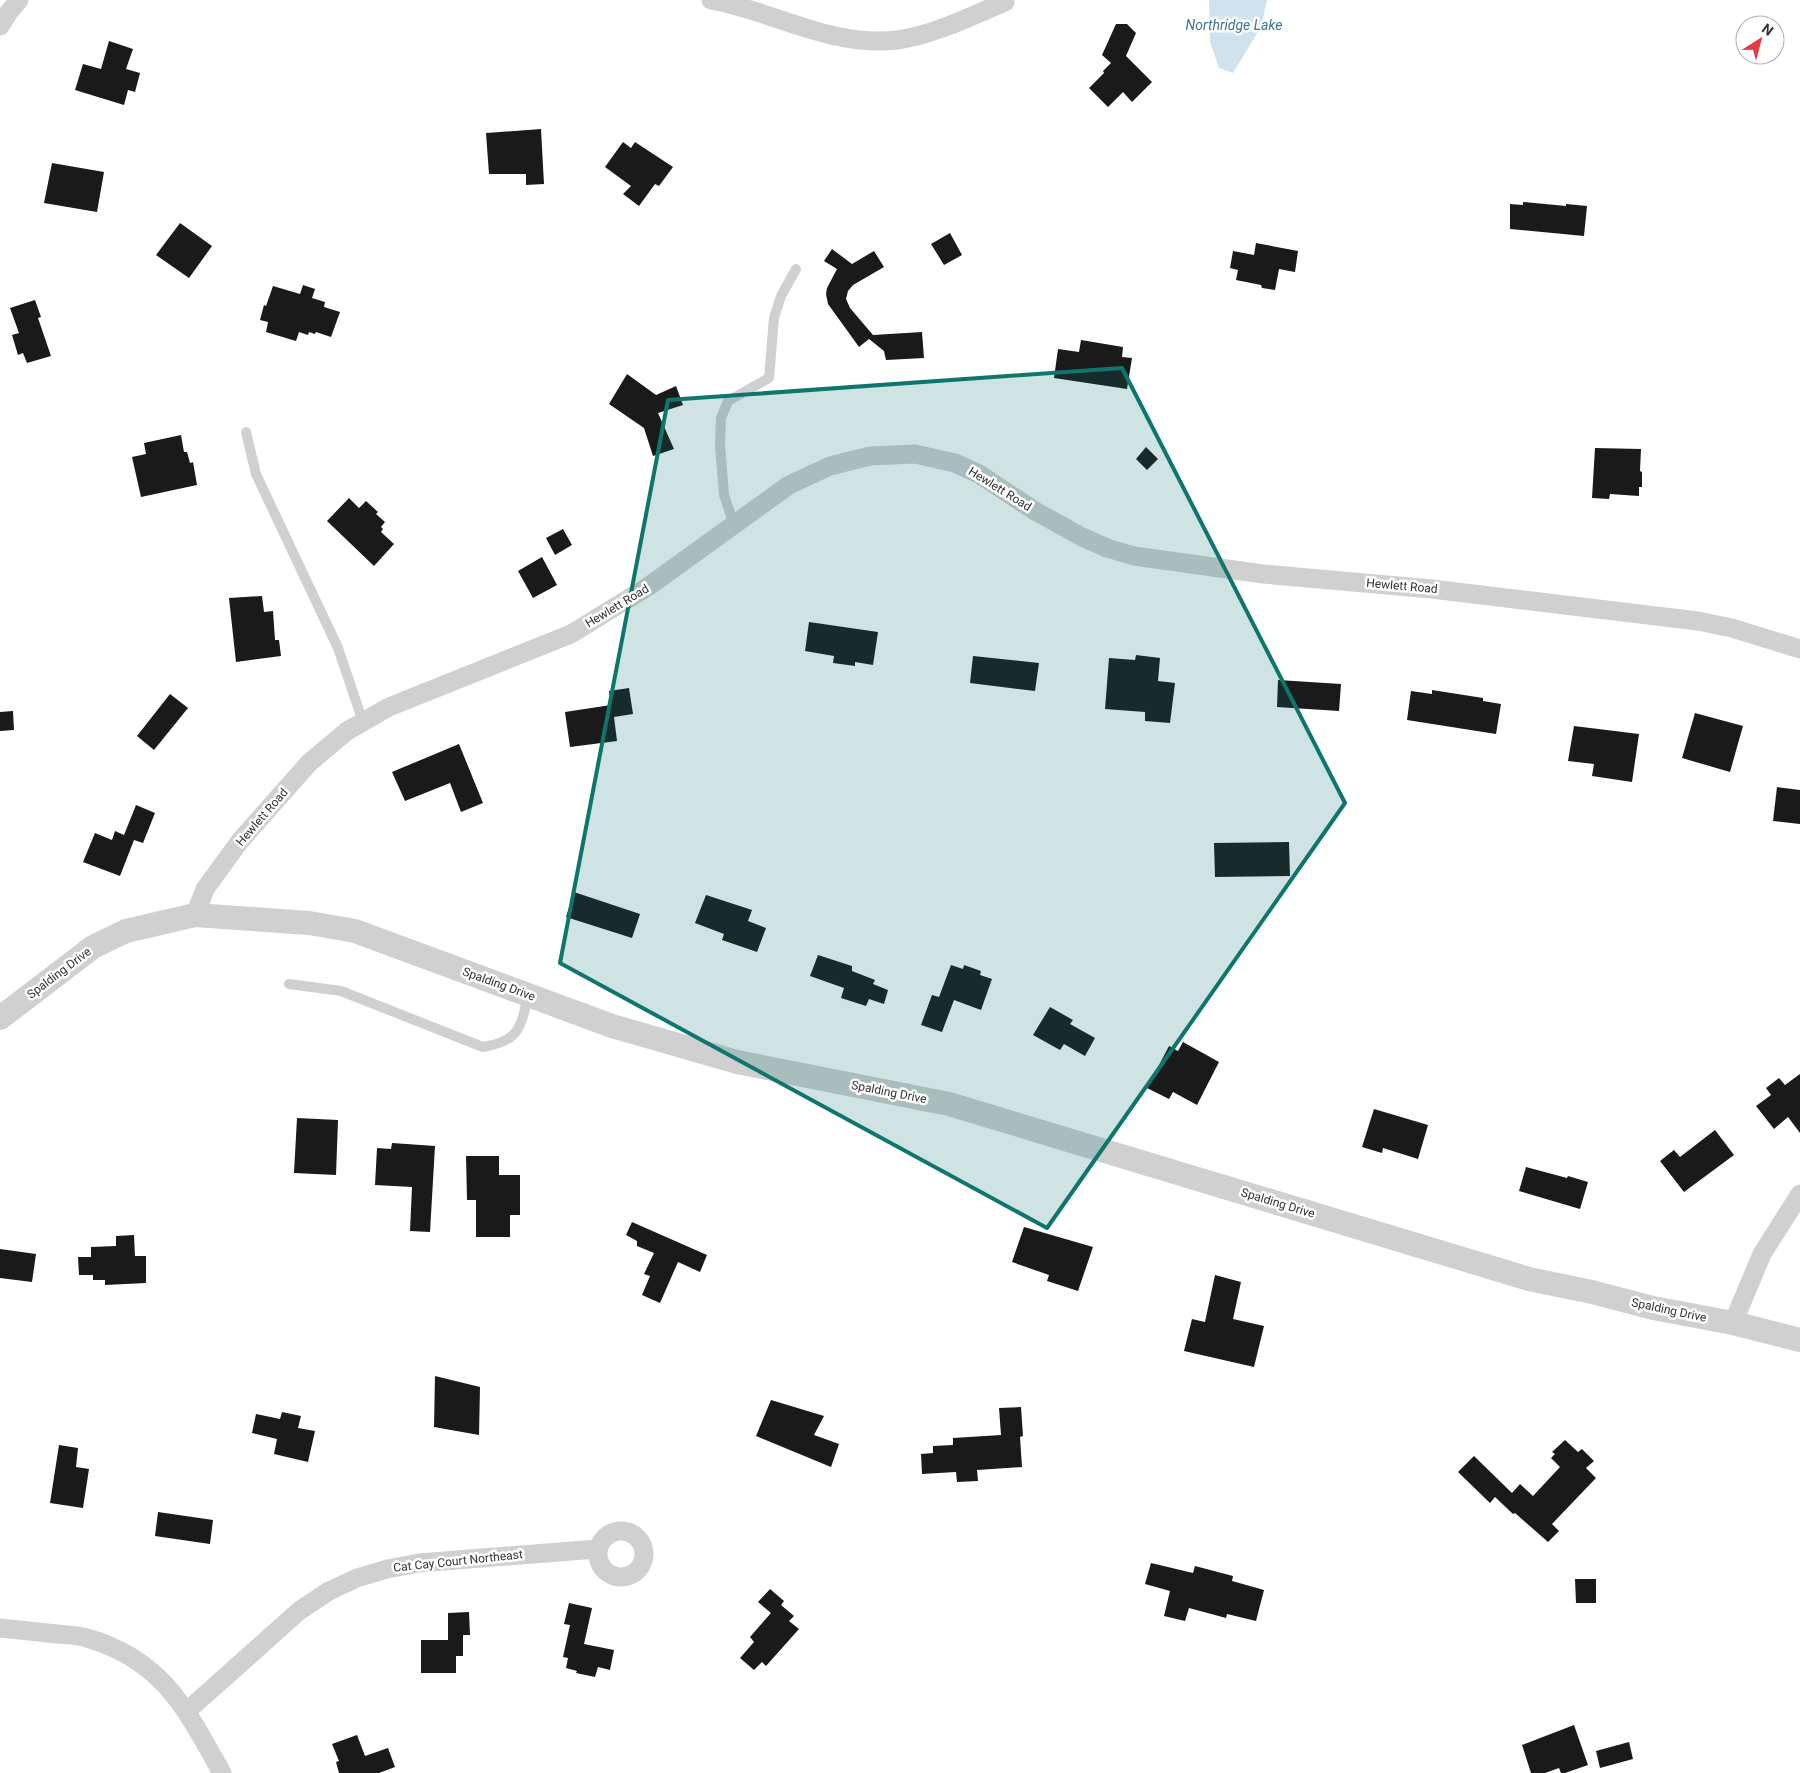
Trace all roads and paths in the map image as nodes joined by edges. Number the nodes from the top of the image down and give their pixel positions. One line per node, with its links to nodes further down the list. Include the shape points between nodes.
1 (19, 0): 4 (street)
2 (711, 0): 3 (street, via 832,36 866,41 897,40 924,34)
3 (1005, 2)
4 (0, 26)
5 (796, 269): 7 (lane, via 781,296 774,318 769,378 728,401 721,418 724,495)
6 (246, 432): 9 (lane, via 256,474 338,648)
7 (734, 525): 8 (street, Hewlett Road, via 789,485 830,466 870,456 915,454 956,463 1082,537 1134,556 1263,574 1432,589 1698,621); 9 (street, Hewlett Road, via 649,586 571,634 389,707)
8 (1800, 649)
9 (363, 722): 10 (street, Hewlett Road, via 308,763 240,841 205,889)
10 (195, 915): 12 (street, Spalding Drive, via 309,922 356,931); 13 (street, Spalding Drive, via 126,931 92,947)
11 (289, 984): 12 (lane, via 342,991 483,1048 501,1044 519,1030)
12 (528, 995): 15 (street, Spalding Drive, via 612,1026 737,1062 949,1104 1530,1278)
13 (0, 1018)
14 (1800, 1194): 15 (street, via 1762,1254)
15 (1733, 1324): 16 (street, Spalding Drive)
16 (1800, 1340)
17 (597, 1549): 19 (street, Cat Cay Court Northeast, via 418,1563 387,1568 357,1578 329,1591 299,1611)
18 (0, 1628): 19 (street, via 85,1637 118,1649 145,1665 168,1686)
19 (187, 1711): 20 (street)
20 (222, 1773)

